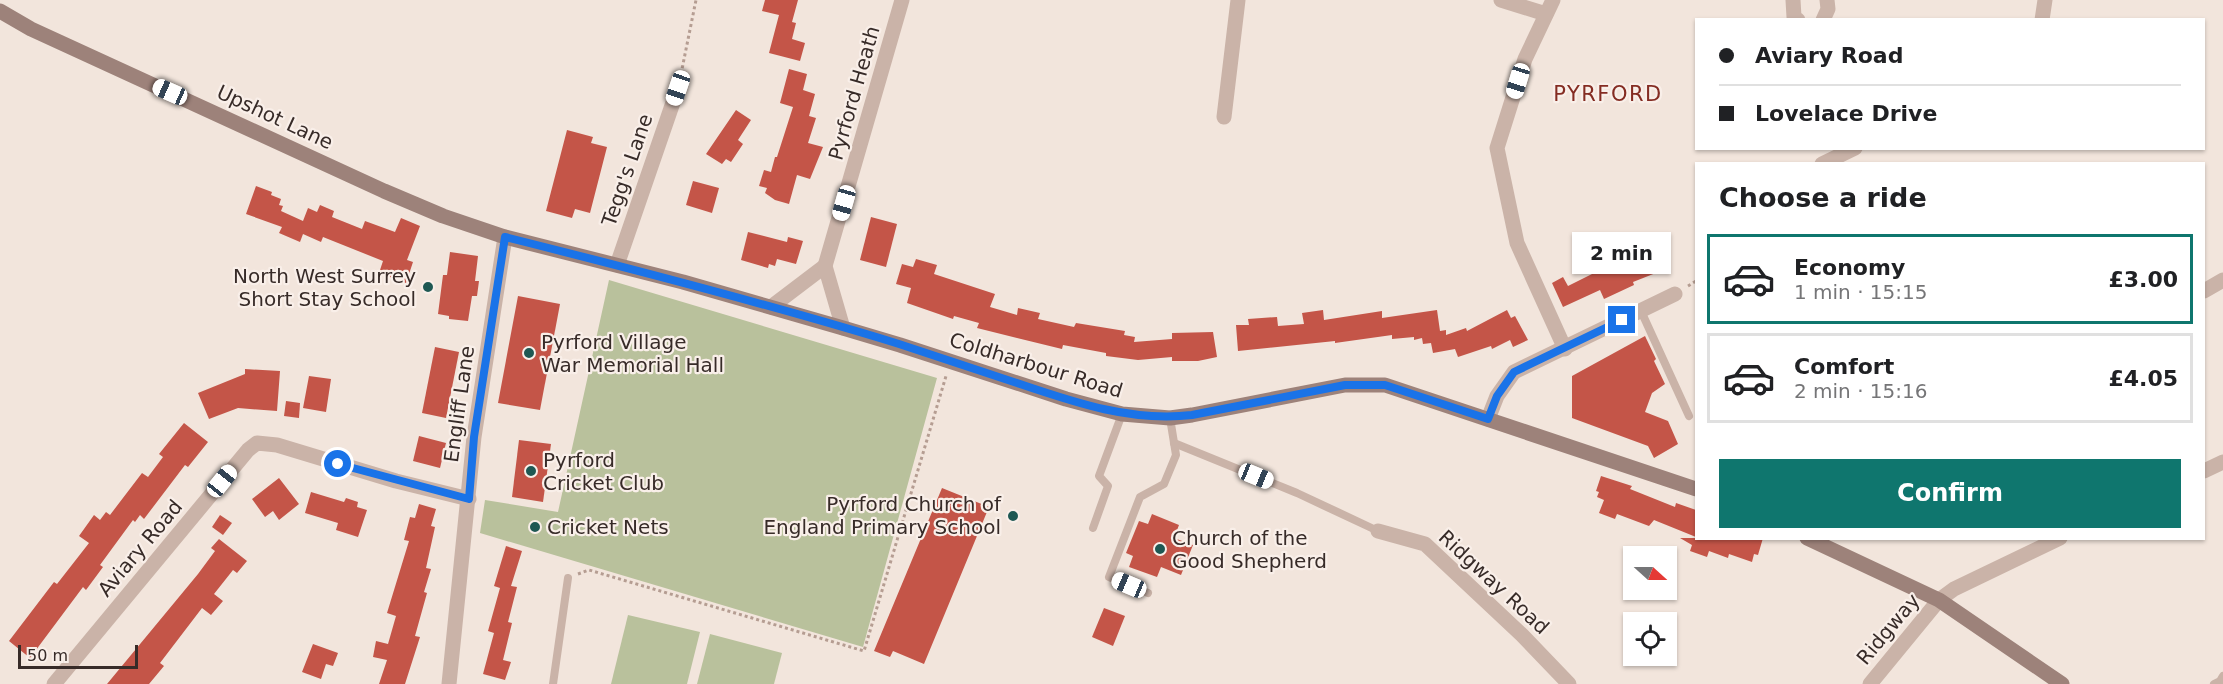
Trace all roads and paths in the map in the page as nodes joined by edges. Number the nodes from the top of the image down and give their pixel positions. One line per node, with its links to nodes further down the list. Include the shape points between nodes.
1 (696, 0): 14 (path)
2 (902, 0): 20 (street, Pyrford Heath)
3 (1238, 0): 15 (street)
4 (1501, 0): 10 (street)
5 (1553, 0): 10 (street)
6 (1793, 0): 11 (street)
7 (1827, 0): 12 (street)
8 (2045, 0): 13 (street)
9 (0, 11): 18 (main road, Upshot Lane, via 31,29 384,191)
10 (1546, 15): 27 (street, via 1525,59 1497,148 1517,243)
11 (1796, 18)
12 (1824, 18)
13 (2042, 18)
14 (678, 88): 19 (street, Tegg's Lane)
15 (1224, 117)
16 (1851, 150): 17 (street)
17 (1826, 162)
18 (505, 237): 19 (main road, Coldharbour Road); 37 (street, Engliff Lane, via 474,437)
19 (617, 265): 24 (main road, Coldharbour Road)
20 (825, 266): 24 (street); 26 (street)
21 (2223, 280): 22 (street)
22 (2205, 290)
23 (1675, 294): 25 (street)
24 (771, 307): 26 (main road, Coldharbour Road)
25 (1641, 311): 27 (street); 30 (lane)
26 (843, 328): 29 (main road, Coldharbour Road)
27 (1565, 348): 32 (street, via 1514,372 1497,396)
28 (946, 375): 42 (path, via 864,651 589,570)
29 (1122, 414): 31 (main road, Coldharbour Road); 38 (lane, via 1099,476 1108,486)
30 (1689, 416)
31 (1170, 418): 32 (main road, Coldharbour Road, via 1345,385 1385,385); 33 (lane)
32 (1488, 419): 36 (main road, Coldharbour Road)
33 (1174, 443): 39 (lane); 43 (lane, via 1176,455 1164,484 1140,497 1109,577)
34 (2223, 462): 35 (street)
35 (2205, 471)
36 (1695, 489)
37 (469, 499): 46 (street, Aviary Road, via 277,445 257,443); 47 (street, Engliff Lane)
38 (1093, 528)
39 (1378, 531): 49 (street, Ridgway Road, via 1425,544)
40 (1811, 540): 44 (main road)
41 (2056, 540): 44 (street, Ridgway)
42 (568, 578): 48 (lane)
43 (1148, 593)
44 (1939, 600): 50 (street, Ridgway); 51 (main road)
45 (2223, 676): 52 (lane)
46 (54, 684)
47 (449, 684)
48 (553, 684)
49 (1569, 684)
50 (1870, 684)
51 (2062, 684)
52 (2214, 684)

